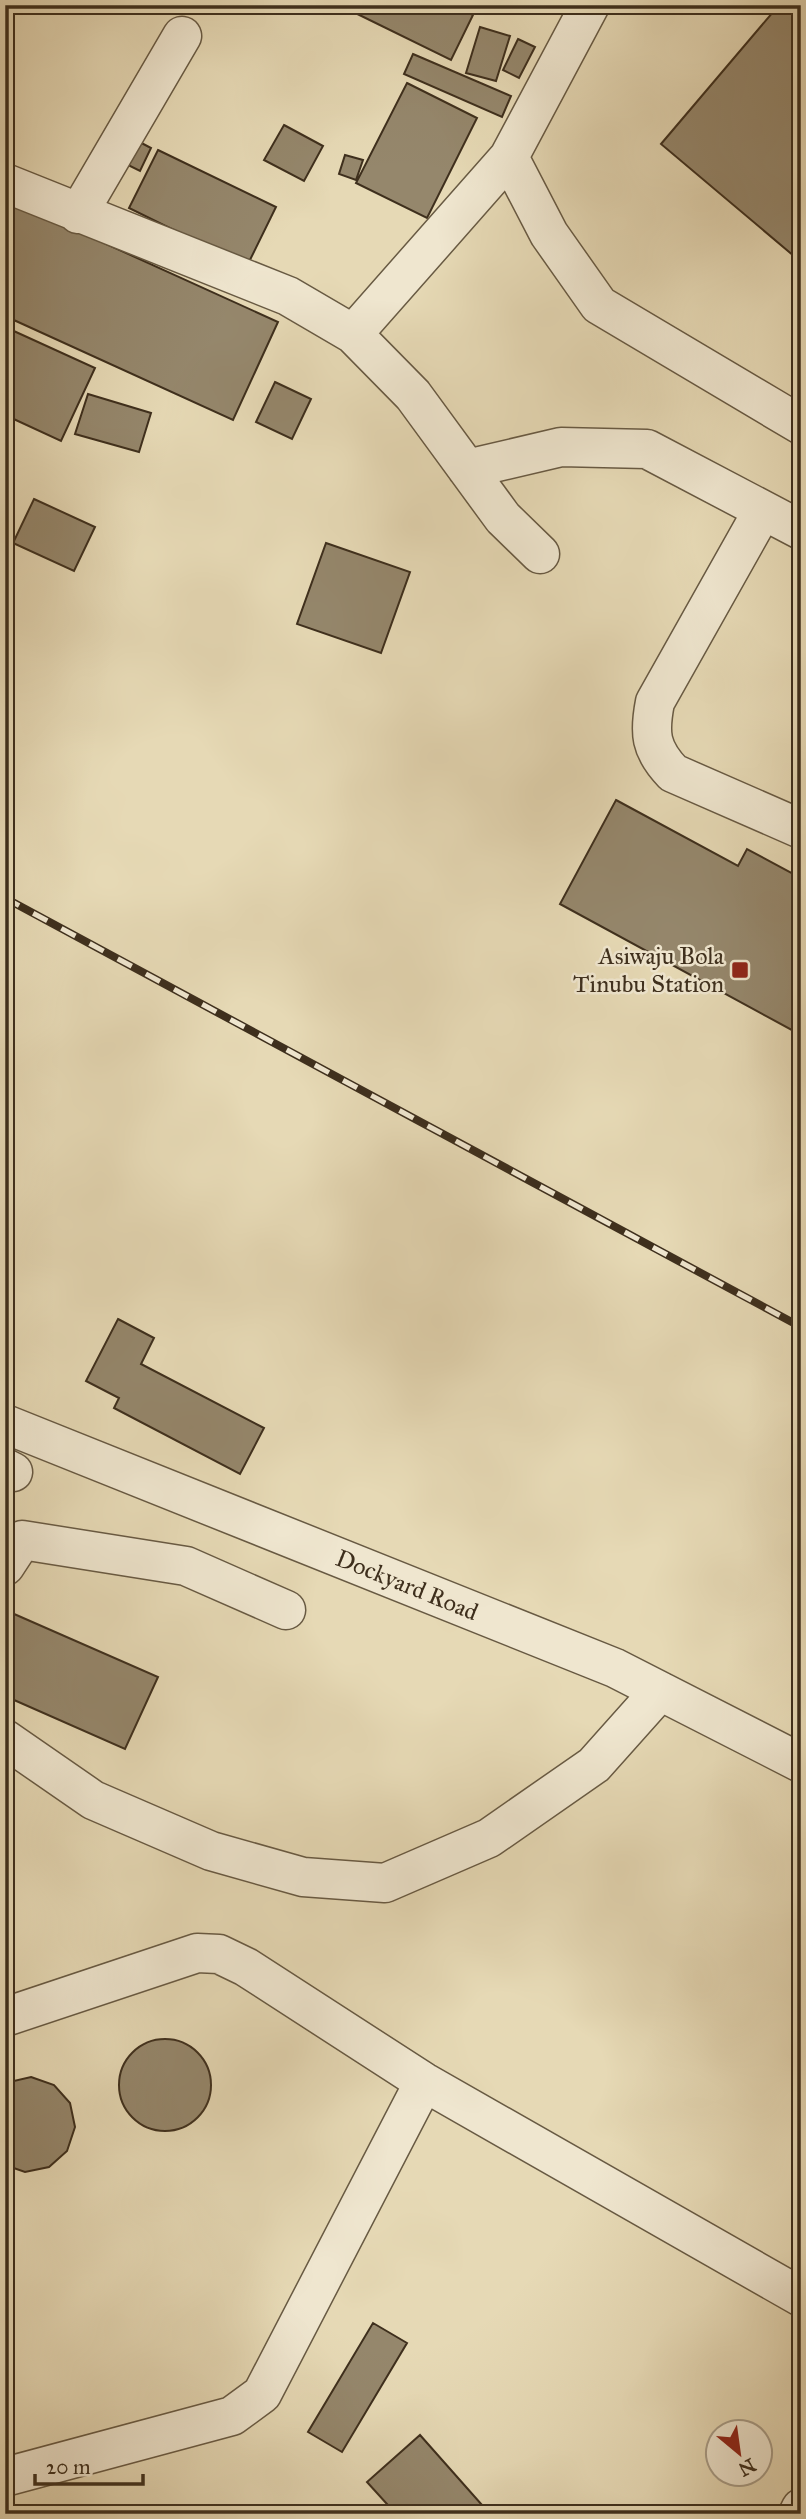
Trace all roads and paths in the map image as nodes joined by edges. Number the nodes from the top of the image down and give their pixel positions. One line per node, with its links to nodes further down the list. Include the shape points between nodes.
1 (590, 5): 3 (street)
2 (182, 36): 5 (street)
3 (509, 157): 6 (street); 7 (street, via 549,234 599,305)
4 (5, 183): 5 (street)
5 (78, 214): 6 (street, via 288,296)
6 (353, 334): 8 (street, via 413,395)
7 (801, 425)
8 (467, 469): 9 (street, via 561,447 648,449); 11 (street, via 503,518)
9 (763, 510): 10 (street); 12 (street, via 655,702 650,730 660,760 673,773)
10 (801, 530)
11 (540, 554)
12 (801, 829)
13 (5, 1424): 16 (street, Dockyard Road, via 615,1668)
14 (5, 1566): 15 (street, via 22,1540 186,1566)
15 (286, 1610)
16 (660, 1691): 17 (street, via 594,1765 489,1838 385,1883 303,1877 211,1851 93,1800); 18 (street, Dockyard Road)
17 (5, 1739)
18 (801, 1763)
19 (5, 2017): 20 (street, via 197,1953 219,1954)
20 (424, 2082): 21 (street); 22 (street, via 262,2394 232,2417)
21 (801, 2297)
22 (5, 2477)
23 (801, 2508): 24 (street)
24 (798, 2514)

